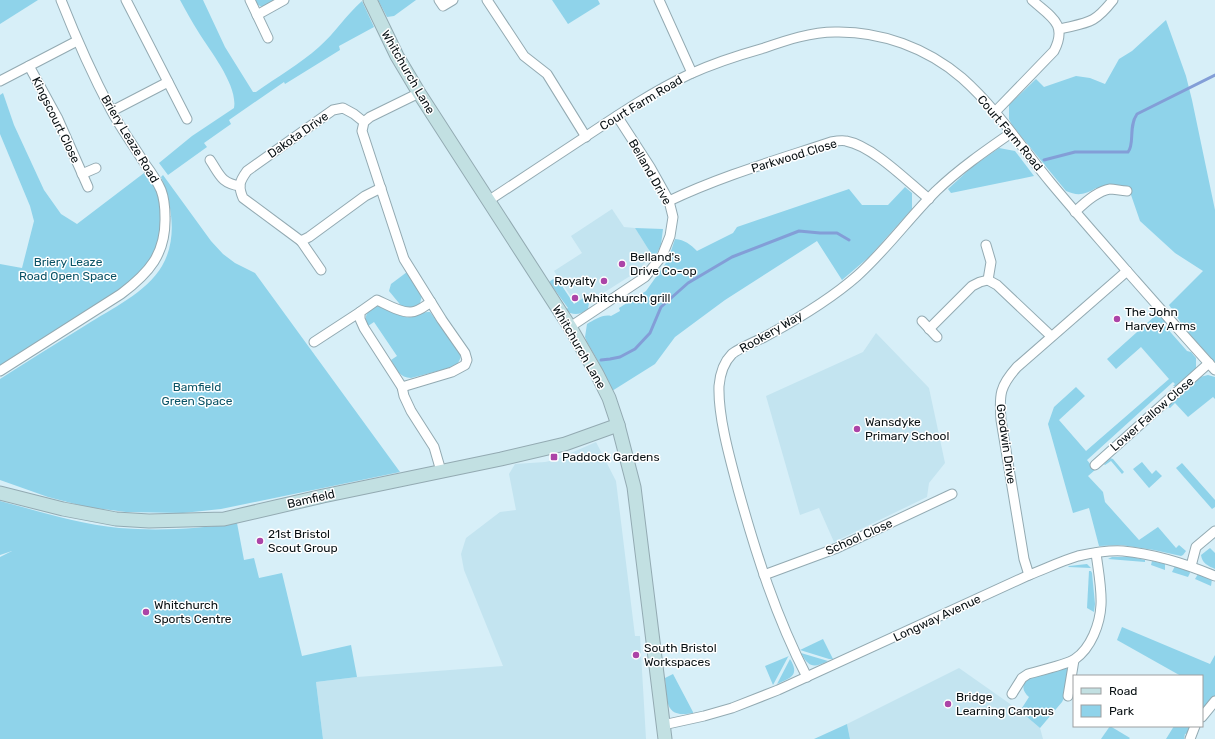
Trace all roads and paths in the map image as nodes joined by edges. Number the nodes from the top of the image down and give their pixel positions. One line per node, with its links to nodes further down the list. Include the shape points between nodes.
1 (61, 0): 15 (street, Briery Leaze Road)
2 (126, 0): 19 (street)
3 (250, 0): 12 (street)
4 (284, 0): 12 (street)
5 (370, 0): 20 (street, Whitchurch Lane, via 397,56)
6 (439, 0): 7 (street, via 443,6)
7 (453, 0)
8 (487, 0): 27 (street, via 524,56 547,74)
9 (659, 0): 17 (street)
10 (1032, 0): 13 (street)
11 (1113, 0): 13 (street, via 1096,19)
12 (257, 15): 14 (street)
13 (1060, 29): 22 (street, via 1059,42 1054,51)
14 (268, 38)
15 (77, 41): 16 (street); 21 (street, Briery Leaze Road)
16 (29, 66): 18 (street); 30 (street, Kingscourt Close, via 58,119)
17 (692, 73): 22 (street, Court Farm Road, via 796,38 834,32 861,33 908,45 930,56 963,79); 23 (street, Court Farm Road)
18 (0, 81)
19 (168, 82): 21 (street); 24 (street)
20 (419, 93): 25 (street); 36 (street, Whitchurch Lane)
21 (112, 111): 53 (street, Briery Leaze Road, via 161,191 165,227 157,257 139,281)
22 (995, 112): 26 (street, Court Farm Road)
23 (617, 116): 27 (street, Court Farm Road); 37 (street, Belland Drive)
24 (187, 119)
25 (364, 122): 31 (street, Dakota Drive, via 343,108 333,110 247,171 240,180); 33 (street, via 363,136)
26 (1011, 133): 35 (street, Rookery Way, via 968,163); 38 (street, Court Farm Road)
27 (586, 136): 36 (street, Court Farm Road)
28 (210, 160): 31 (street, via 224,181)
29 (96, 168): 30 (street, Kingscourt Close)
30 (82, 174): 32 (street, Kingscourt Close)
31 (240, 186): 39 (street, via 243,198)
32 (88, 187)
33 (381, 188): 39 (street, via 365,196); 44 (street, via 404,259)
34 (1127, 191): 38 (street, via 1110,189 1095,195)
35 (929, 199): 37 (street, Parkwood Close, via 878,157 859,145 845,141 831,142 733,175); 63 (street, Rookery Way, via 856,277 788,324 733,354 725,364 719,386 727,445)
36 (488, 200): 47 (street, Whitchurch Lane)
37 (669, 201): 47 (street, Belland Drive, via 673,216 670,236 662,256 645,277)
38 (1075, 212): 42 (street, Court Farm Road)
39 (301, 241): 41 (street)
40 (986, 245): 43 (street, via 991,262)
41 (322, 270)
42 (1127, 270): 49 (street, Goodwin Drive); 52 (street, Court Farm Road)
43 (988, 280): 48 (street, via 972,286); 49 (street, via 998,285)
44 (431, 302): 45 (street, via 411,312 401,311 377,300); 54 (street, via 468,360 456,370)
45 (360, 312): 51 (street); 54 (street, via 364,328)
46 (922, 320): 48 (street)
47 (570, 327): 55 (street, Whitchurch Lane, via 609,398)
48 (929, 329): 50 (street)
49 (1051, 336): 64 (street, Goodwin Drive, via 1011,374 999,399 1024,559)
50 (937, 338)
51 (314, 342)
52 (1212, 367): 56 (street, Lower Fallow Close)
53 (0, 371)
54 (402, 387): 57 (street, via 411,411 434,447)
55 (618, 425): 57 (street, Bamfield, via 565,444); 72 (street, Whitchurch Lane, via 634,487)
56 (1095, 465)
57 (441, 471): 58 (street, Bamfield, via 224,519 116,519)
58 (0, 493)
59 (952, 494): 63 (street, School Close, via 837,548)
60 (1215, 530): 62 (street, via 1196,547)
61 (1096, 553): 62 (street, Longway Avenue, via 1123,551); 64 (street, Longway Avenue, via 1077,556); 66 (street, via 1102,604 1100,618 1087,647)
62 (1191, 566): 65 (street, Longway Avenue)
63 (764, 575): 67 (street, Rookery Way, via 780,621)
64 (1029, 575): 67 (street, Longway Avenue)
65 (1215, 576)
66 (1074, 660): 68 (street, via 1028,674 1022,678); 69 (street)
67 (807, 677): 72 (street, Longway Avenue, via 732,708)
68 (1012, 694)
69 (1068, 696)
70 (1215, 701): 71 (street)
71 (1203, 716)
72 (663, 725): 74 (street, Whitchurch Lane)
73 (1195, 727): 75 (street)
74 (665, 739)
75 (1190, 739)

